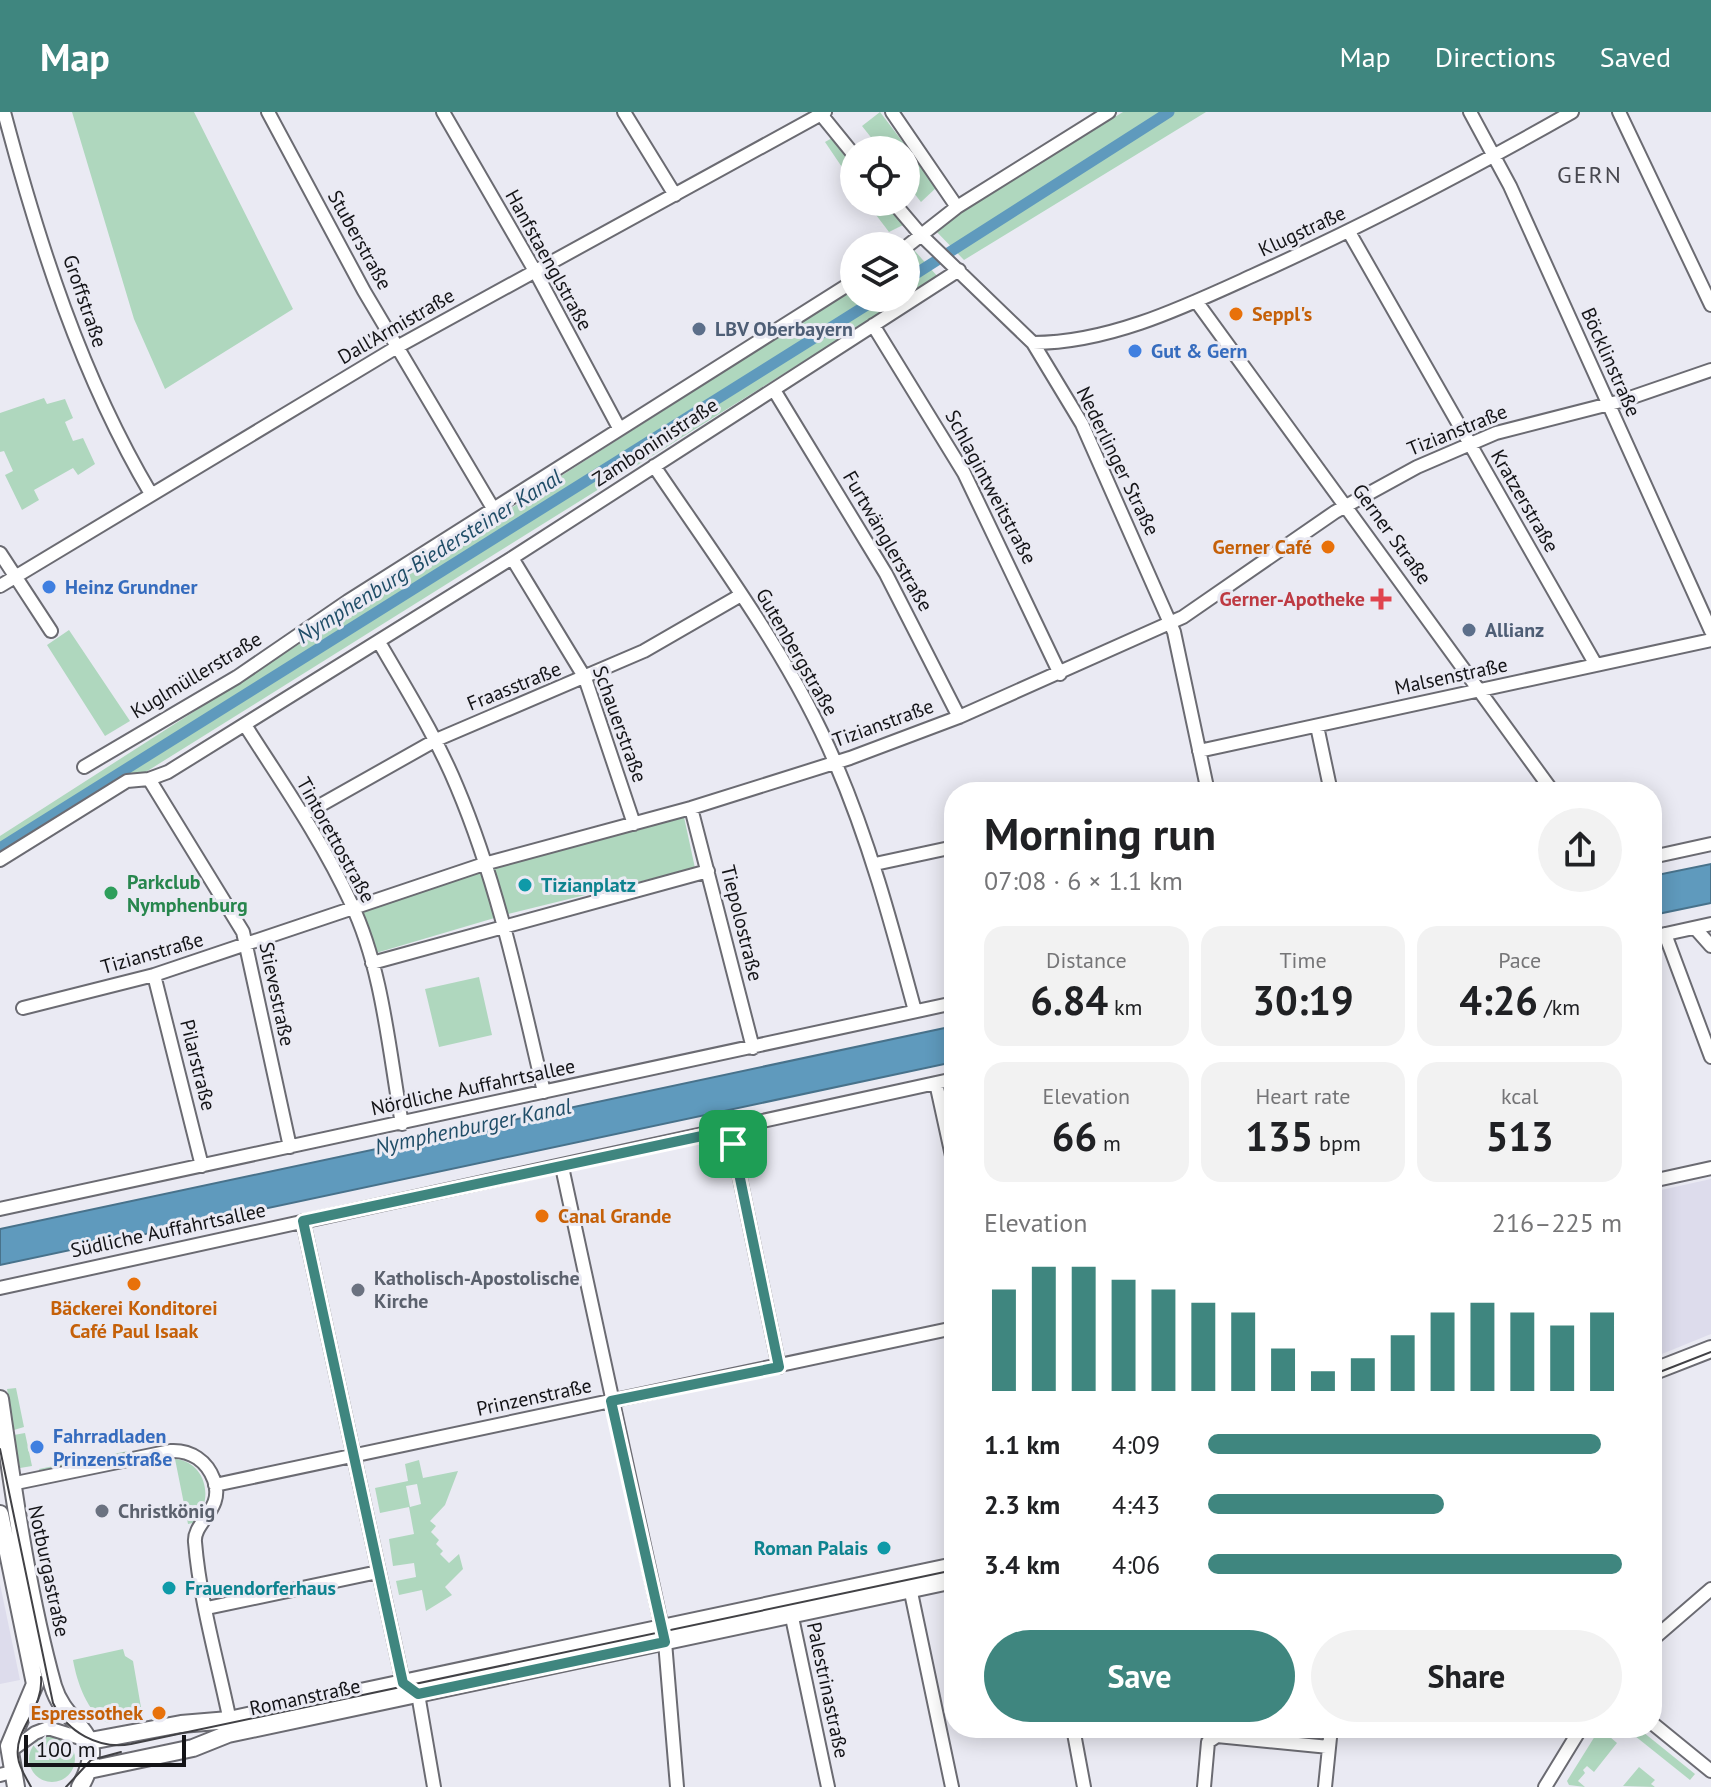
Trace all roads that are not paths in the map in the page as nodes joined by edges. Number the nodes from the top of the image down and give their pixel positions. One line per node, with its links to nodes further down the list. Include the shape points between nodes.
1 (4, 112): 32 (street, Groffstraße, via 72,330 108,419)
2 (268, 112): 25 (street, Stuberstraße)
3 (443, 112): 19 (street, Hanfstaenglstraße)
4 (624, 112): 13 (street)
5 (892, 112): 14 (street)
6 (1109, 112): 14 (street)
7 (1470, 112): 12 (street, Böcklinstraße)
8 (1572, 112): 12 (street, Klugstraße)
9 (1619, 112): 22 (street)
10 (821, 113): 11 (street); 13 (street, Dall'Armistraße)
11 (840, 137)
12 (1493, 154): 16 (street, Klugstraße); 28 (street, Böcklinstraße)
13 (675, 195): 19 (street, Dall'Armistraße)
14 (957, 207): 17 (street)
15 (905, 216): 17 (street, Nederlinger Straße)
16 (1349, 232): 21 (street, Klugstraße); 30 (street, Kratzerstraße)
17 (921, 235): 18 (street, Nederlinger Straße)
18 (959, 270): 23 (street, Zamboninistraße); 24 (street, Nederlinger Straße)
19 (535, 271): 25 (street, Dall'Armistraße); 29 (street, Hanfstaenglstraße)
20 (840, 290): 29 (street, Kuglmüllerstraße)
21 (1196, 301): 24 (street, Klugstraße, via 1079,339); 33 (street, Gerner Straße)
22 (1711, 305)
23 (873, 325): 27 (street, Zamboninistraße); 46 (street, Schlagintweitstraße, via 964,473)
24 (1033, 343): 40 (street, Nederlinger Straße, via 1095,449)
25 (397, 347): 32 (street, Dall'Armistraße); 34 (street, Stuberstraße)
26 (1711, 370): 28 (street, Tizianstraße)
27 (774, 390): 31 (street, Zamboninistraße); 49 (street, Furtwänglerstraße, via 886,574)
28 (1609, 404): 30 (street, Tizianstraße); 42 (street, Böcklinstraße)
29 (619, 428): 34 (street, Kuglmüllerstraße)
30 (1469, 444): 33 (street, Tizianstraße); 45 (street, Kratzerstraße)
31 (654, 466): 36 (street, Zamboninistraße); 39 (street, Gutenbergstraße)
32 (151, 494): 37 (street, Dall'Armistraße)
33 (1346, 505): 40 (street, Tizianstraße); 48 (street, Gerner Straße)
34 (494, 510): 55 (street, Kuglmüllerstraße, via 237,677)
35 (0, 553): 37 (street)
36 (512, 558): 44 (street, Zamboninistraße); 47 (street, Schauerstraße)
37 (15, 575): 38 (street, Dall'Armistraße); 41 (street)
38 (0, 586)
39 (741, 595): 47 (street, Fraasstraße); 54 (street, Gutenbergstraße)
40 (1171, 622): 46 (street, Tizianstraße); 53 (street, Nederlinger Straße)
41 (51, 631)
42 (1711, 631)
43 (1711, 640): 45 (street, Malsenstraße)
44 (379, 642): 50 (street, Zamboninistraße); 52 (street)
45 (1596, 665): 48 (street, Malsenstraße)
46 (1060, 674): 49 (street, Tizianstraße)
47 (585, 678): 52 (street, Fraasstraße); 62 (street, Schauerstraße)
48 (1480, 690): 51 (street, Malsenstraße); 59 (street, Gerner Straße)
49 (959, 717): 54 (street, Tizianstraße)
50 (245, 725): 56 (street, Zamboninistraße); 61 (street, Tintorettostraße)
51 (1317, 726): 53 (street, Malsenstraße); 58 (street)
52 (436, 740): 61 (street, Fraasstraße); 67 (street)
53 (1199, 751): 57 (street, Nederlinger Straße)
54 (835, 762): 60 (street, Tizianstraße); 68 (street, Gutenbergstraße)
55 (84, 767)
56 (149, 779): 66 (street, Zamboninistraße, via 127,781); 76 (street, Stievestraße, via 237,918)
57 (1204, 782)
58 (1329, 782)
59 (1546, 782)
60 (691, 808): 62 (street, Tizianstraße); 69 (street, Tiepolostraße)
61 (303, 815): 70 (street, Tintorettostraße)
62 (634, 824): 67 (street, Tizianstraße)
63 (1711, 844): 65 (street)
64 (944, 849): 68 (street)
65 (1662, 855)
66 (0, 860)
67 (484, 864): 70 (street, Tizianstraße); 72 (street)
68 (875, 864): 82 (street, Gutenbergstraße)
69 (708, 871): 72 (street); 83 (street, Tiepolostraße)
70 (352, 905): 76 (street, Tizianstraße); 78 (street, Tintorettostraße)
71 (1711, 924): 73 (street)
72 (502, 926): 78 (street); 87 (street)
73 (1695, 928): 74 (street); 77 (street)
74 (1662, 935)
75 (1662, 943): 84 (street)
76 (247, 945): 79 (street, Tizianstraße); 91 (street, Stievestraße)
77 (1711, 946)
78 (372, 963): 89 (street, Tintorettostraße)
79 (154, 975): 81 (street, Tizianstraße); 92 (street, Pilarstraße)
80 (944, 1005): 82 (street, Nördliche Auffahrtsallee)
81 (23, 1008)
82 (915, 1011): 83 (street, Nördliche Auffahrtsallee)
83 (753, 1048): 87 (street, Nördliche Auffahrtsallee)
84 (1711, 1057)
85 (944, 1081): 86 (street, Südliche Auffahrtsallee)
86 (936, 1083): 88 (street); 90 (street, Südliche Auffahrtsallee)
87 (544, 1092): 89 (street, Nördliche Auffahrtsallee)
88 (944, 1119)
89 (402, 1124): 91 (street, Nördliche Auffahrtsallee)
90 (730, 1130): 93 (street, Südliche Auffahrtsallee); 101 (street)
91 (290, 1147): 92 (street, Nördliche Auffahrtsallee)
92 (202, 1166): 96 (street, Nördliche Auffahrtsallee)
93 (562, 1167): 97 (street, Südliche Auffahrtsallee); 104 (street)
94 (1711, 1168): 95 (street)
95 (1662, 1179)
96 (0, 1209)
97 (303, 1221): 98 (street, Südliche Auffahrtsallee); 105 (street)
98 (0, 1288)
99 (944, 1330): 101 (street, Prinzenstraße)
100 (1711, 1349): 102 (main road)
101 (779, 1367): 104 (street, Prinzenstraße)
102 (1662, 1368)
103 (0, 1399): 106 (main road, Notburgastraße)
104 (611, 1401): 105 (street, Prinzenstraße); 117 (street)
105 (353, 1456): 107 (street, Prinzenstraße); 110 (street)
106 (11, 1484): 107 (street, via 178,1450 201,1460); 127 (main road, Notburgastraße, via 54,1689)
107 (215, 1485): 114 (street, via 211,1513 194,1540)
108 (0, 1514): 129 (main road, Notburgastraße, via 35,1684)
109 (944, 1570): 112 (main road, Romanstraße)
110 (378, 1572): 114 (street); 118 (street)
111 (944, 1581): 112 (main road, Romanstraße)
112 (909, 1583): 115 (main road, Romanstraße); 137 (street)
113 (1711, 1589): 116 (street)
114 (207, 1608): 120 (street)
115 (790, 1608): 117 (main road, Romanstraße); 136 (street, Palestrinastraße)
116 (1662, 1631)
117 (664, 1635): 118 (main road, Romanstraße); 119 (main road, Romanstraße); 135 (street)
118 (403, 1683): 119 (street); 120 (main road, Romanstraße)
119 (418, 1694): 120 (main road, Romanstraße); 134 (street)
120 (231, 1727): 127 (main road, Romanstraße, via 181,1724); 130 (main road, Romanstraße, via 193,1748)
121 (1662, 1731): 131 (street)
122 (1075, 1738): 138 (street)
123 (1214, 1738): 139 (street, via 1208,1742)
124 (1237, 1738): 128 (street)
125 (1330, 1738): 128 (street)
126 (1575, 1738): 141 (street)
127 (90, 1741): 129 (street, via 48,1728); 130 (main road)
128 (1329, 1747): 140 (street)
129 (9, 1752): 132 (main road)
130 (89, 1770): 133 (main road)
131 (1711, 1771)
132 (9, 1778)
133 (80, 1787)
134 (434, 1787)
135 (677, 1787)
136 (828, 1787)
137 (952, 1787)
138 (1084, 1787)
139 (1204, 1787)
140 (1325, 1787)
141 (1545, 1787)

